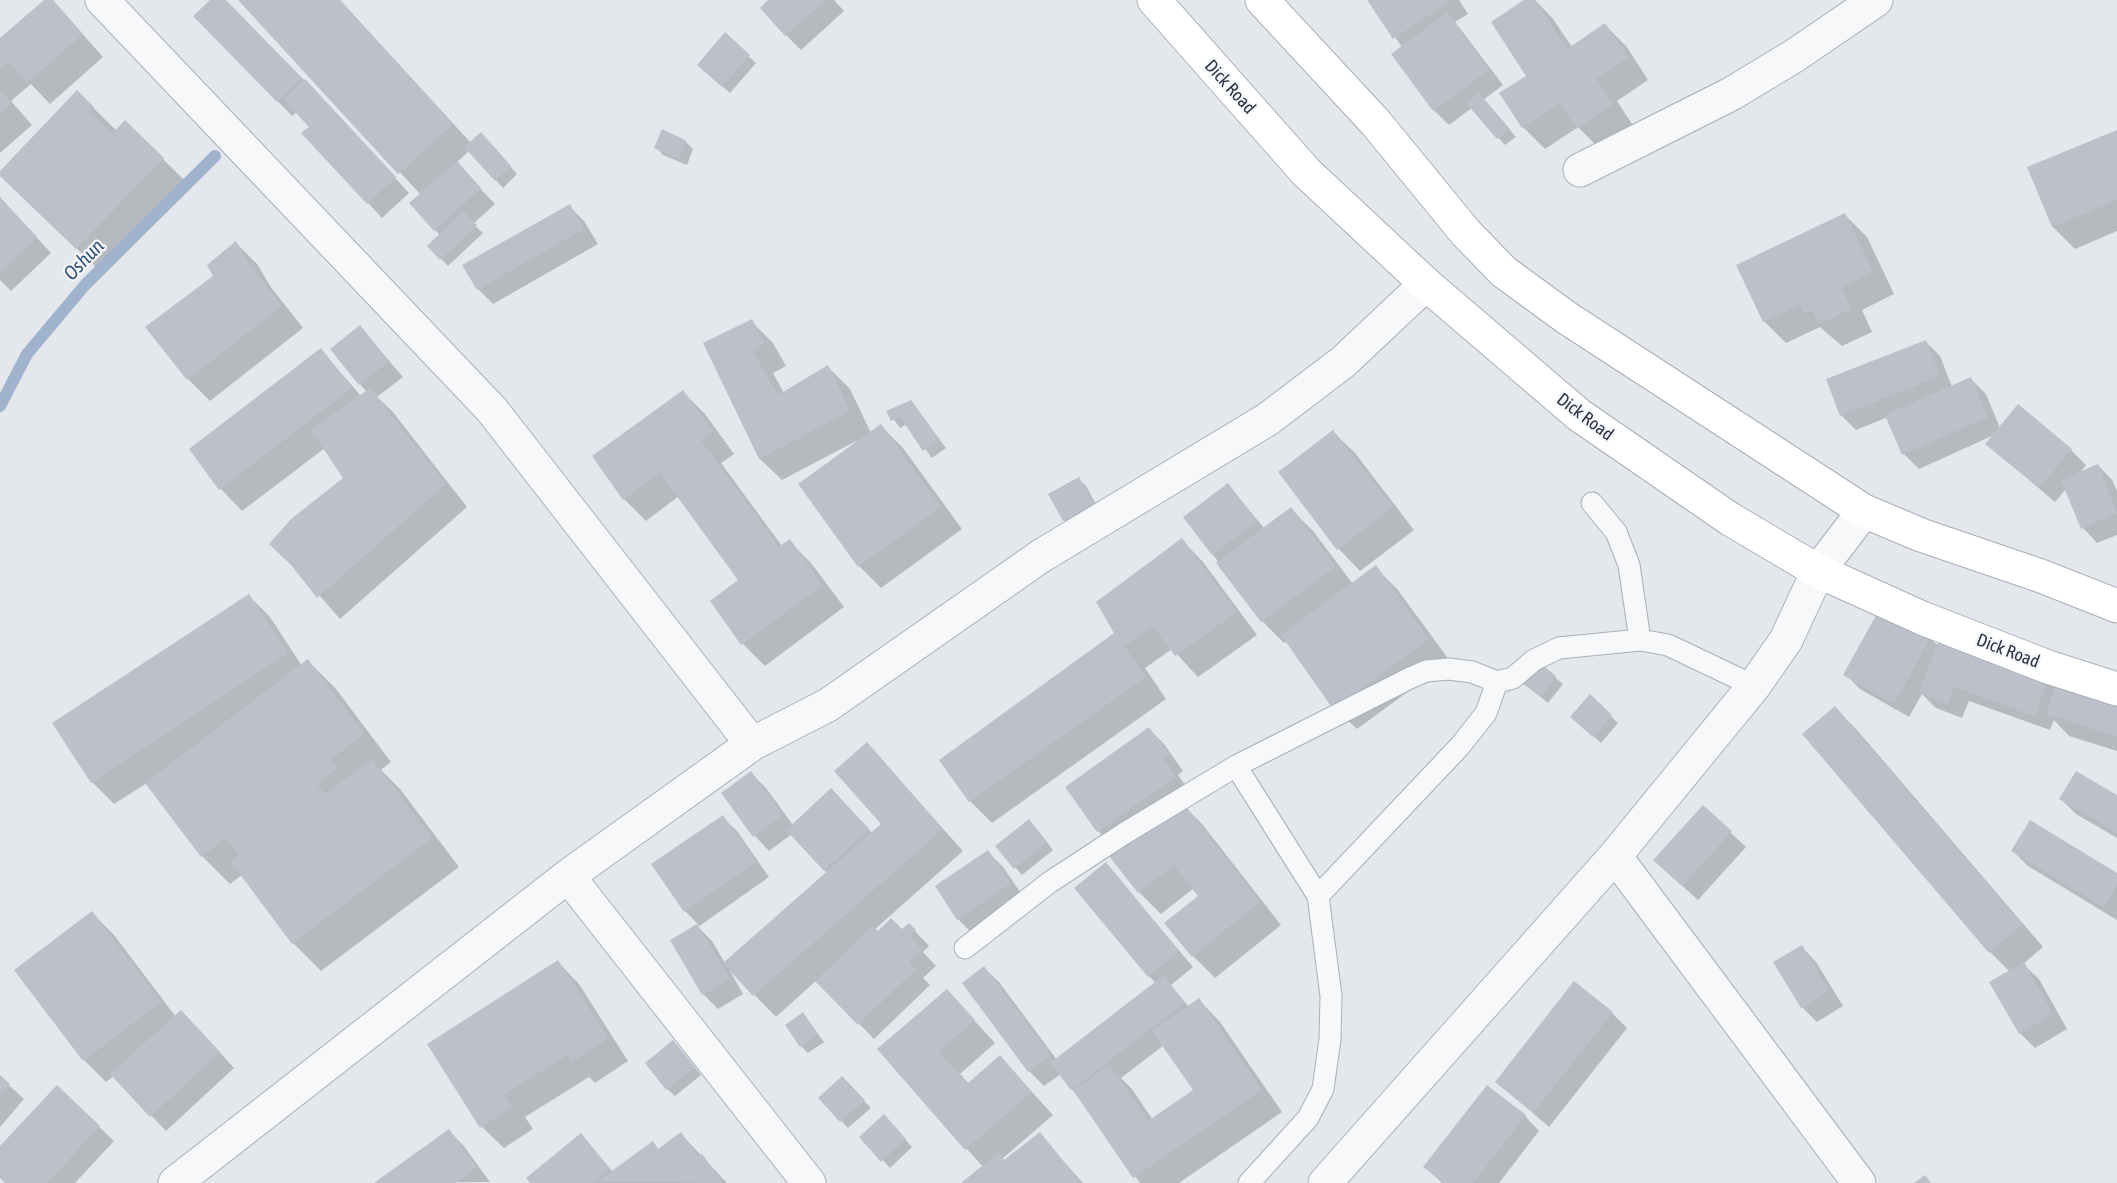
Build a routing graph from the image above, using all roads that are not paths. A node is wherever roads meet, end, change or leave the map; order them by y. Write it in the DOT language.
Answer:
graph roads {
  1 [pos="102,0"];
  2 [pos="1154,0"];
  3 [pos="1262,0"];
  4 [pos="1876,0"];
  5 [pos="1580,170"];
  6 [pos="1426,285"];
  7 [pos="1592,503"];
  8 [pos="1864,511"];
  9 [pos="1818,571"];
  10 [pos="2117,606"];
  11 [pos="1641,640"];
  12 [pos="1497,682"];
  13 [pos="1754,686"];
  14 [pos="2117,688"];
  15 [pos="752,744"];
  16 [pos="1236,766"];
  17 [pos="1615,856"];
  18 [pos="568,876"];
  19 [pos="1318,896"];
  20 [pos="965,948"];
  21 [pos="207,1173"];
  22 [pos="175,1183"];
  23 [pos="809,1183"];
  24 [pos="1249,1183"];
  25 [pos="1325,1183"];
  26 [pos="1859,1183"];
  1 -- 15 [label="street"];
  2 -- 6 [label="main road, Dick Road"];
  3 -- 8 [label="main road"];
  4 -- 5 [label="street"];
  6 -- 9 [label="main road, Dick Road"];
  6 -- 15 [label="street"];
  7 -- 11 [label="lane"];
  8 -- 9 [label="street"];
  8 -- 10 [label="main road"];
  9 -- 13 [label="street"];
  9 -- 14 [label="main road, Dick Road"];
  11 -- 12 [label="lane"];
  11 -- 13 [label="lane"];
  12 -- 16 [label="lane"];
  12 -- 19 [label="lane"];
  13 -- 17 [label="street"];
  15 -- 18 [label="street"];
  16 -- 19 [label="lane"];
  16 -- 20 [label="lane"];
  17 -- 25 [label="street"];
  17 -- 26 [label="street"];
  18 -- 21 [label="street"];
  18 -- 23 [label="street"];
  19 -- 24 [label="lane"];
  21 -- 22 [label="street"];
}
